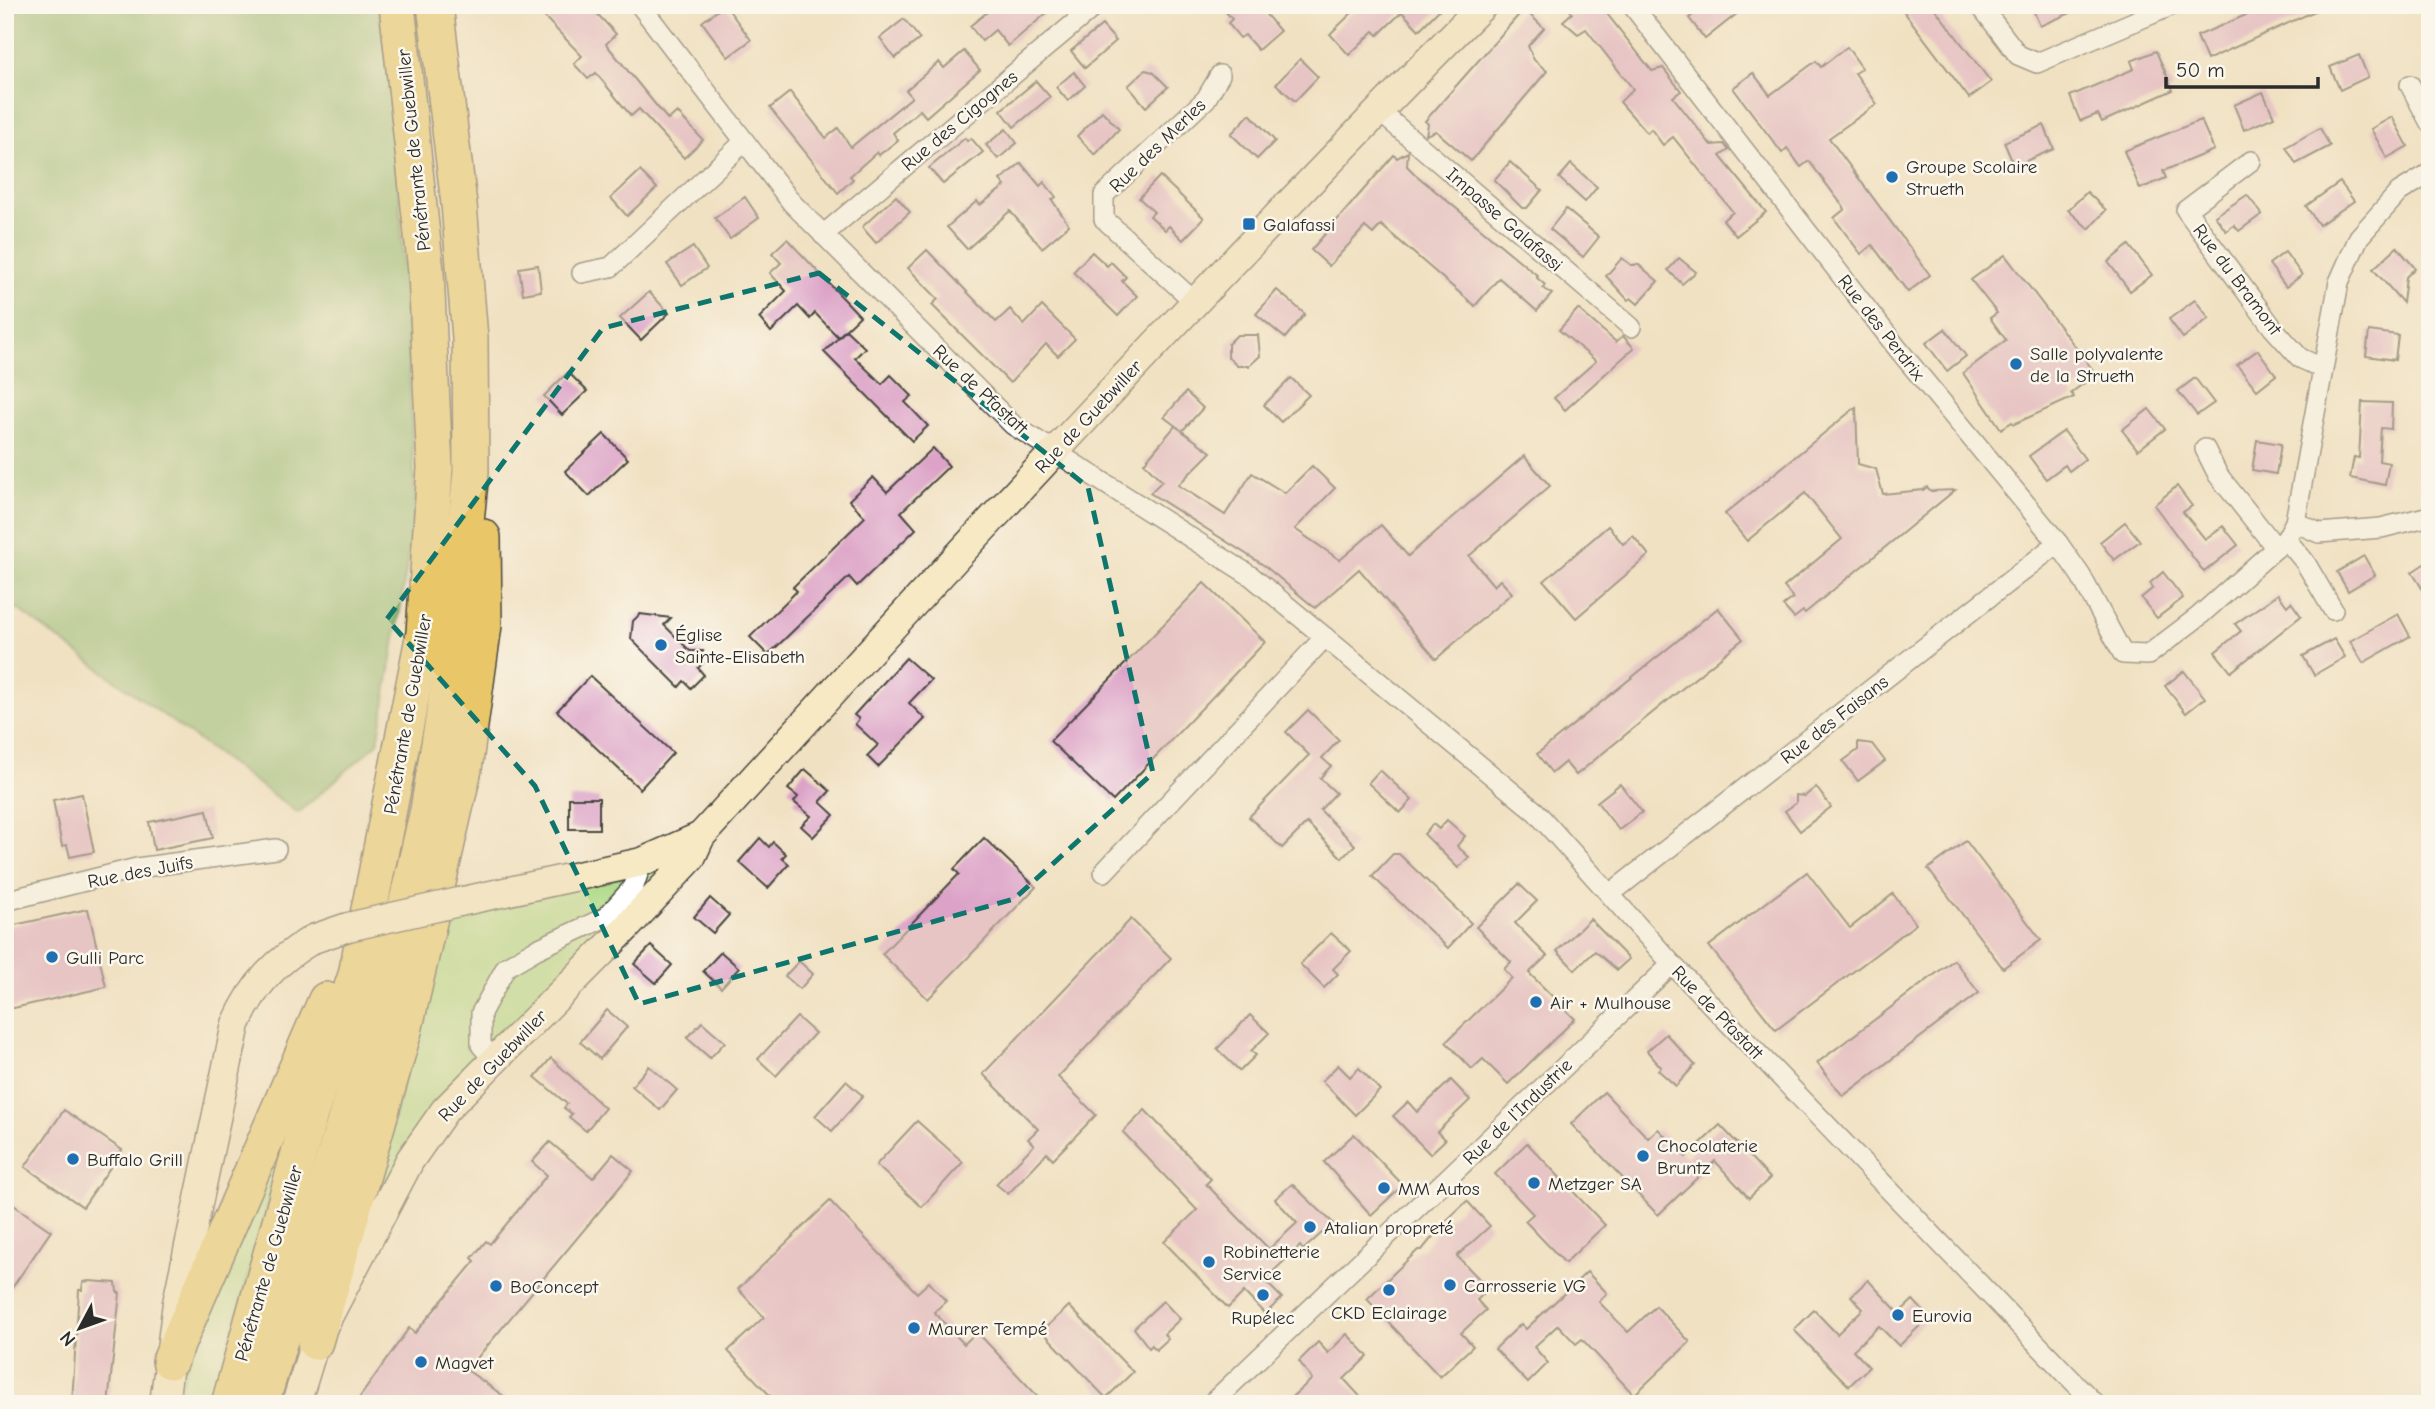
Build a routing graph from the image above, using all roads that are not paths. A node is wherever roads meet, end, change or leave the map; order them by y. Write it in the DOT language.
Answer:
graph roads {
  1 [pos="397,5"];
  2 [pos="435,5"];
  3 [pos="640,5"];
  4 [pos="1096,5"];
  5 [pos="1483,5"];
  6 [pos="1632,5"];
  7 [pos="1980,5"];
  8 [pos="2173,5"];
  9 [pos="1220,75"];
  10 [pos="2410,85"];
  11 [pos="1379,111"];
  12 [pos="2430,122"];
  13 [pos="744,142"];
  14 [pos="2251,161"];
  15 [pos="2430,173"];
  16 [pos="823,235"];
  17 [pos="582,273"];
  18 [pos="1196,303"];
  19 [pos="1631,327"];
  20 [pos="2322,368"];
  21 [pos="2205,449"];
  22 [pos="1055,451"];
  23 [pos="471,471"];
  24 [pos="2430,516"];
  25 [pos="2285,536"];
  26 [pos="2058,543"];
  27 [pos="2333,610"];
  28 [pos="1325,637"];
  29 [pos="701,836"];
  30 [pos="276,849"];
  31 [pos="642,862"];
  32 [pos="1104,872"];
  33 [pos="1610,894"];
  34 [pos="5,901"];
  35 [pos="371,906"];
  36 [pos="1672,964"];
  37 [pos="494,1060"];
  38 [pos="315,1342"];
  39 [pos="170,1361"];
  40 [pos="164,1404"];
  41 [pos="229,1404"];
  42 [pos="261,1404"];
  43 [pos="296,1404"];
  44 [pos="1211,1404"];
  45 [pos="2095,1404"];
  1 -- 35 [label="highway, Pénétrante de Guebwiller"];
  2 -- 23 [label="highway"];
  3 -- 13 [label="street, Rue de Pfastatt"];
  4 -- 16 [label="street, Rue des Cigognes"];
  5 -- 11 [label="main road, Rue de Guebwiller"];
  6 -- 26 [label="street, Rue des Perdrix"];
  7 -- 8 [label="street"];
  9 -- 18 [label="street, Rue des Merles"];
  10 -- 12 [label="street"];
  11 -- 18 [label="main road, Rue de Guebwiller"];
  11 -- 19 [label="street, Impasse Galafassi"];
  13 -- 16 [label="street, Rue de Pfastatt"];
  13 -- 17 [label="street"];
  14 -- 20 [label="street, Rue du Bramont"];
  15 -- 20 [label="street"];
  16 -- 22 [label="street, Rue de Pfastatt"];
  18 -- 22 [label="main road, Rue de Guebwiller"];
  20 -- 25 [label="street"];
  21 -- 25 [label="street"];
  22 -- 28 [label="street, Rue de Pfastatt"];
  22 -- 29 [label="main road, Rue de Guebwiller"];
  23 -- 38 [label="highway"];
  23 -- 42 [label="highway"];
  24 -- 25 [label="street"];
  25 -- 26 [label="street, Rue des Perdrix"];
  25 -- 27 [label="street"];
  26 -- 33 [label="street, Rue des Faisans"];
  28 -- 32 [label="street"];
  28 -- 33 [label="street, Rue de Pfastatt"];
  29 -- 31 [label="main road, Rue de Guebwiller"];
  29 -- 37 [label="main road, Rue de Guebwiller"];
  30 -- 34 [label="street, Rue des Juifs"];
  31 -- 37 [label="street"];
  31 -- 39 [label="main road, Rue de Guebwiller, bridge"];
  33 -- 36 [label="street, Rue de Pfastatt"];
  35 -- 39 [label="highway"];
  35 -- 41 [label="highway, Pénétrante de Guebwiller"];
  36 -- 44 [label="street, Rue de l'Industrie"];
  36 -- 45 [label="street, Rue de Pfastatt"];
  37 -- 38 [label="main road, Rue de Guebwiller"];
  38 -- 43 [label="main road, Rue de Guebwiller"];
  39 -- 40 [label="main road, Rue de Guebwiller"];
}
